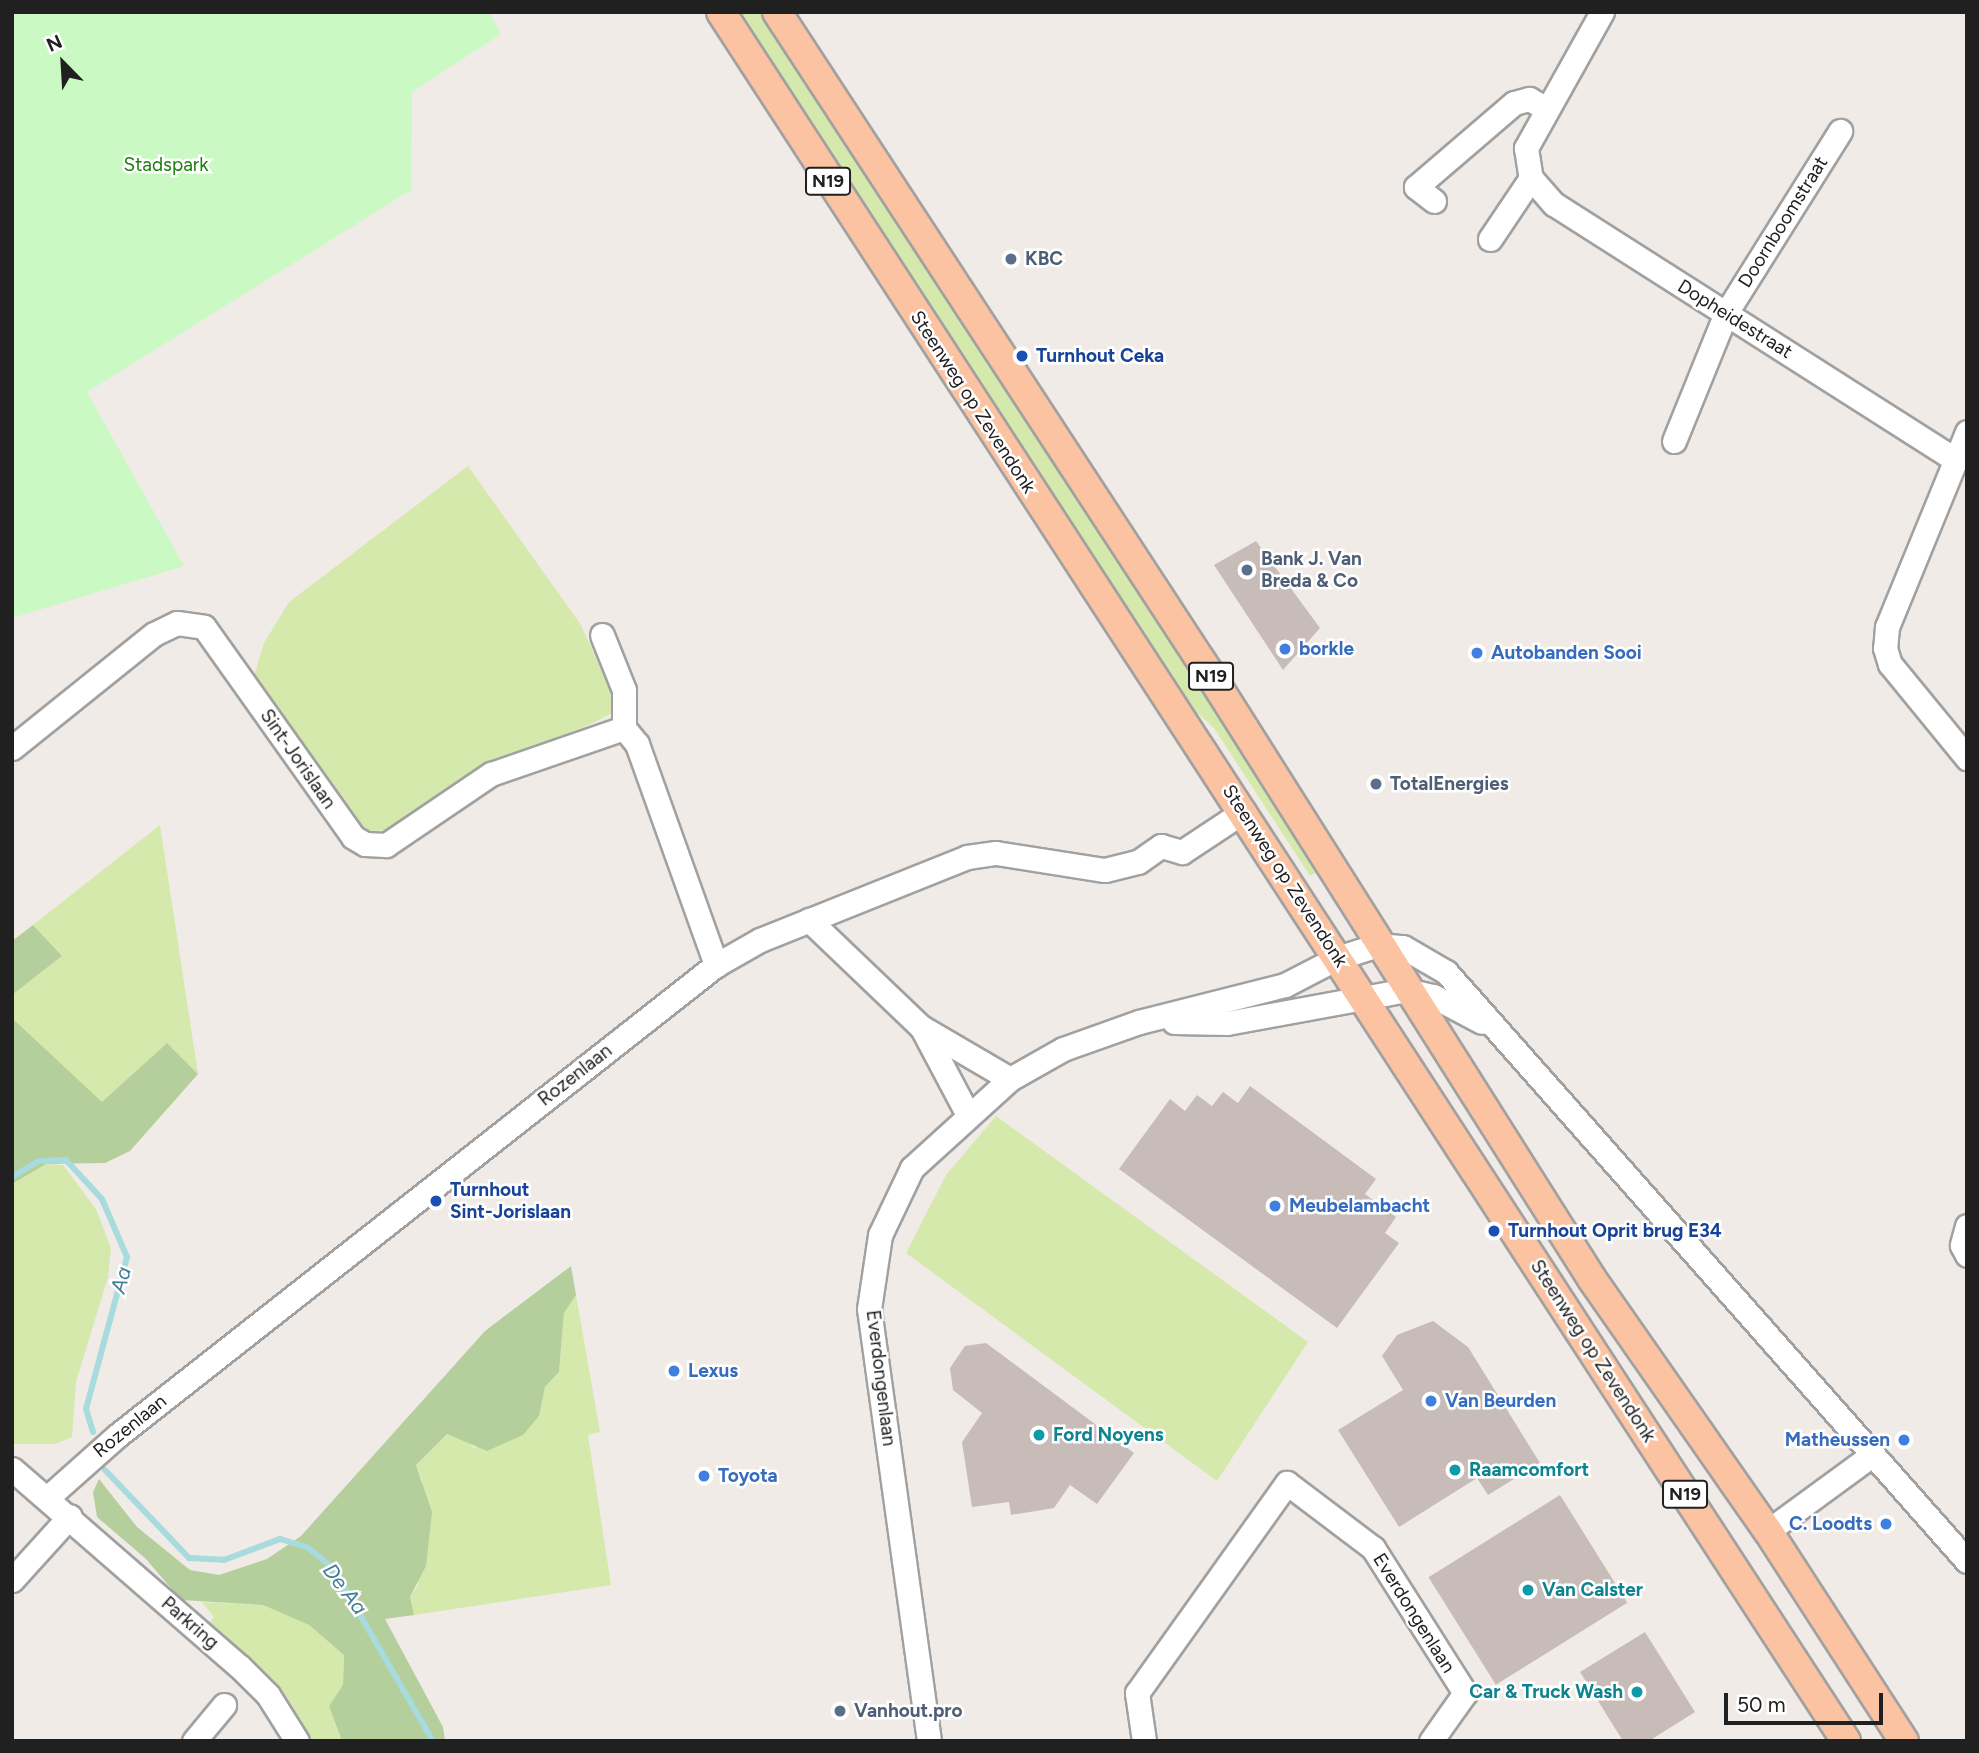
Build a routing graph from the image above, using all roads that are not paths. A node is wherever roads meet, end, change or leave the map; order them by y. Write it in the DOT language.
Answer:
graph roads {
  1 [pos="721,12"];
  2 [pos="777,12"];
  3 [pos="1601,12"];
  4 [pos="1545,108"];
  5 [pos="1840,131"];
  6 [pos="1529,173"];
  7 [pos="1434,201"];
  8 [pos="1490,239"];
  9 [pos="1726,313"];
  10 [pos="1967,432"];
  11 [pos="1674,441"];
  12 [pos="1955,459"];
  13 [pos="602,635"];
  14 [pos="624,728"];
  15 [pos="12,748"];
  16 [pos="1967,758"];
  17 [pos="1244,811"];
  18 [pos="809,920"];
  19 [pos="1378,945"];
  20 [pos="1337,958"];
  21 [pos="716,965"];
  22 [pos="1406,990"];
  23 [pos="1365,1000"];
  24 [pos="1139,1021"];
  25 [pos="921,1027"];
  26 [pos="1493,1027"];
  27 [pos="1010,1079"];
  28 [pos="968,1115"];
  29 [pos="1967,1226"];
  30 [pos="1967,1255"];
  31 [pos="1872,1455"];
  32 [pos="12,1469"];
  33 [pos="47,1498"];
  34 [pos="69,1516"];
  35 [pos="1768,1531"];
  36 [pos="1967,1561"];
  37 [pos="12,1580"];
  38 [pos="224,1705"];
  39 [pos="194,1741"];
  40 [pos="297,1741"];
  41 [pos="929,1741"];
  42 [pos="1144,1741"];
  43 [pos="1431,1741"];
  44 [pos="1846,1741"];
  45 [pos="1904,1741"];
  1 -- 17 [label="main road, Steenweg op Zevendonk / N19"];
  2 -- 19 [label="main road, Steenweg op Zevendonk / N19"];
  3 -- 4 [label="street"];
  4 -- 6 [label="street"];
  4 -- 7 [label="street"];
  5 -- 9 [label="street, Doornboomstraat"];
  6 -- 8 [label="street"];
  6 -- 9 [label="street, Dopheidestraat"];
  9 -- 11 [label="street, Doornboomstraat"];
  9 -- 12 [label="street, Dopheidestraat"];
  10 -- 12 [label="street"];
  12 -- 16 [label="street"];
  13 -- 14 [label="street"];
  14 -- 15 [label="street, Sint-Jorislaan"];
  14 -- 21 [label="street"];
  17 -- 18 [label="street, Rozenlaan"];
  17 -- 20 [label="main road, Steenweg op Zevendonk / N19"];
  18 -- 21 [label="street, Rozenlaan"];
  18 -- 25 [label="street"];
  19 -- 20 [label="street, Everdongenlaan"];
  19 -- 22 [label="main road, Steenweg op Zevendonk / N19"];
  19 -- 26 [label="street, Steenweg op Zevendonk"];
  20 -- 23 [label="main road, Steenweg op Zevendonk / N19"];
  20 -- 24 [label="street, Everdongenlaan"];
  21 -- 33 [label="street, Rozenlaan"];
  22 -- 23 [label="street, Everdongenlaan"];
  22 -- 26 [label="street, Steenweg op Zevendonk"];
  22 -- 35 [label="main road, Steenweg op Zevendonk / N19"];
  23 -- 24 [label="street, Everdongenlaan"];
  23 -- 44 [label="main road, Steenweg op Zevendonk / N19"];
  24 -- 27 [label="street, Everdongenlaan"];
  25 -- 27 [label="street"];
  25 -- 28 [label="street"];
  26 -- 31 [label="street, Steenweg op Zevendonk"];
  27 -- 28 [label="street, Everdongenlaan"];
  28 -- 41 [label="street, Everdongenlaan"];
  29 -- 30 [label="street"];
  31 -- 35 [label="street"];
  31 -- 36 [label="street, Steenweg op Zevendonk"];
  32 -- 33 [label="street, Parkring"];
  33 -- 34 [label="street, Parkring"];
  34 -- 37 [label="street"];
  34 -- 40 [label="street, Parkring"];
  35 -- 45 [label="main road, Steenweg op Zevendonk / N19"];
  38 -- 39 [label="street"];
  42 -- 43 [label="street, Everdongenlaan"];
}
